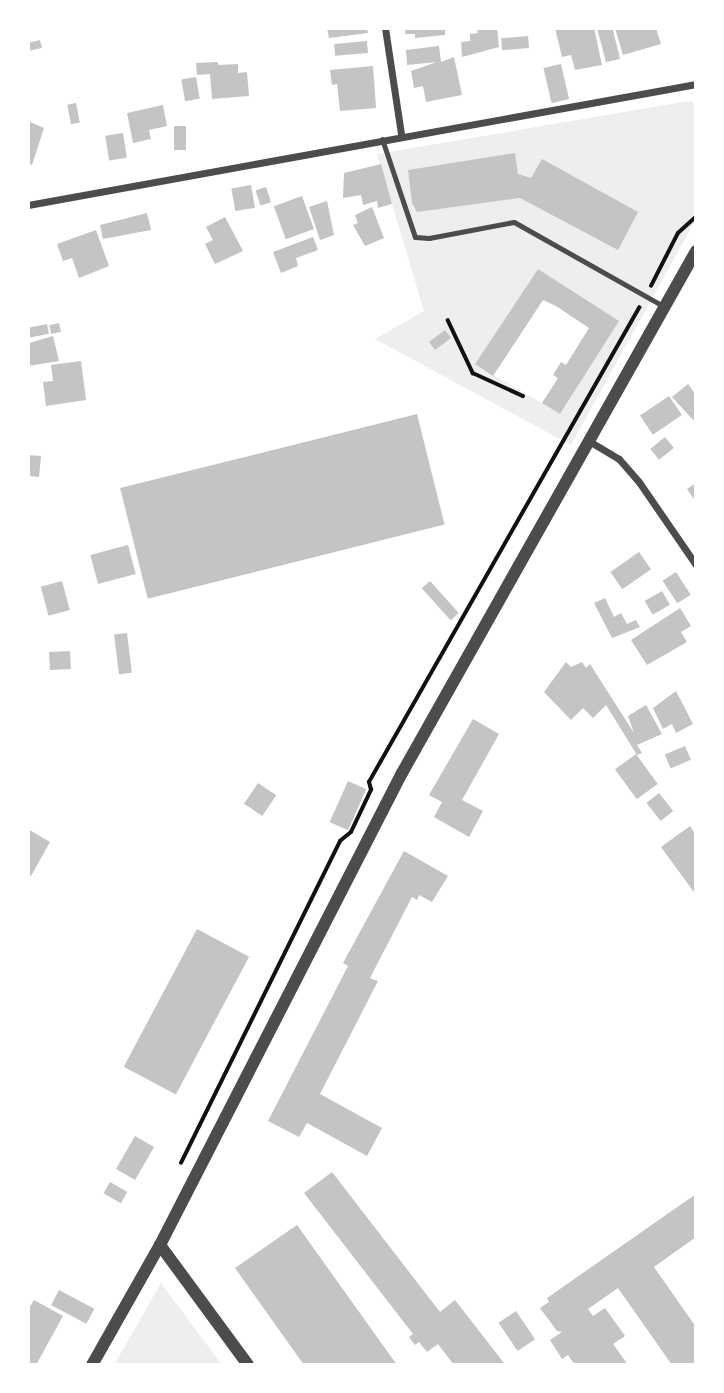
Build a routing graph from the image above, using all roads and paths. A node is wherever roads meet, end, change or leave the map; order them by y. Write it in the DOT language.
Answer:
graph roads {
  1 [pos="385,28"];
  2 [pos="696,84"];
  3 [pos="401,134"];
  4 [pos="382,139"];
  5 [pos="28,205"];
  6 [pos="696,251"];
  7 [pos="665,307"];
  8 [pos="447,320"];
  9 [pos="523,396"];
  10 [pos="589,442"];
  11 [pos="696,565"];
  12 [pos="160,1245"];
  13 [pos="92,1365"];
  14 [pos="248,1365"];
  1 -- 3 [label="street"];
  2 -- 3 [label="street"];
  3 -- 4 [label="street"];
  4 -- 5 [label="street"];
  4 -- 7 [label="lane"];
  6 -- 7 [label="street"];
  7 -- 10 [label="street"];
  8 -- 9 [label="path"];
  10 -- 11 [label="street"];
  10 -- 12 [label="street"];
  12 -- 13 [label="street"];
  12 -- 14 [label="street"];
}
